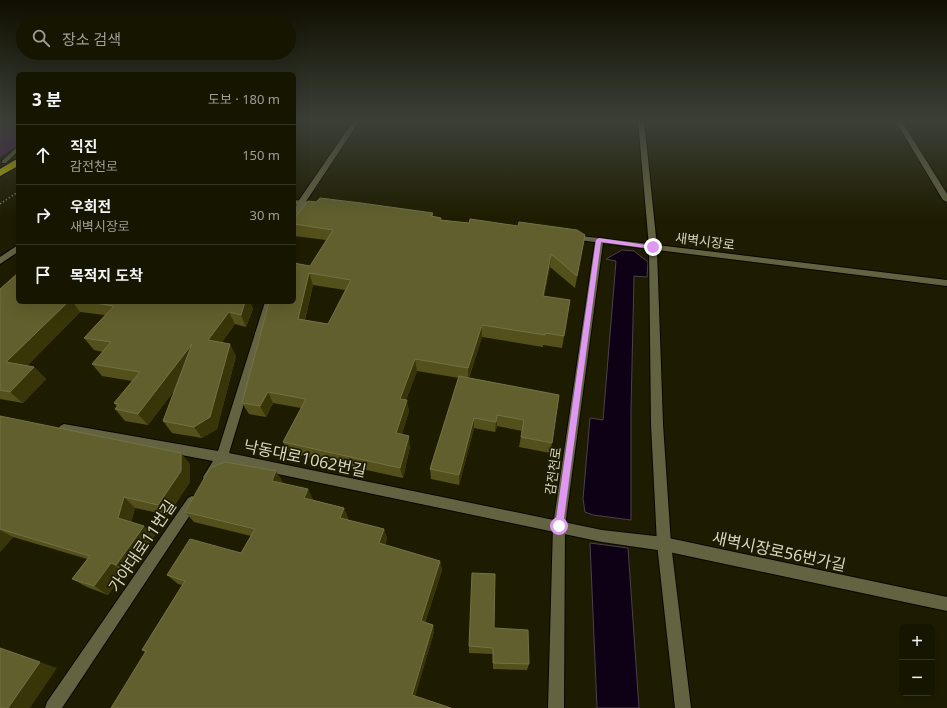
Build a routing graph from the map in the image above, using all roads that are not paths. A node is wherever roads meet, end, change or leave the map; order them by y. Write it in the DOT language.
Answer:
graph roads {
  1 [pos="13,153"];
  2 [pos="333,153"];
  3 [pos="644,153"];
  4 [pos="918,153"];
  5 [pos="16,155"];
  6 [pos="2,163"];
  7 [pos="16,163"];
  8 [pos="0,173"];
  9 [pos="947,200"];
  10 [pos="297,202"];
  11 [pos="332,207"];
  12 [pos="560,235"];
  13 [pos="599,240"];
  14 [pos="653,247"];
  15 [pos="16,250"];
  16 [pos="0,262"];
  17 [pos="947,283"];
  18 [pos="269,304"];
  19 [pos="54,427"];
  20 [pos="222,457"];
  21 [pos="559,526"];
  22 [pos="602,536"];
  23 [pos="664,544"];
  24 [pos="947,604"];
  25 [pos="53,708"];
  26 [pos="556,708"];
  27 [pos="683,708"];
  1 -- 6 [label="lane"];
  2 -- 10 [label="street"];
  3 -- 14 [label="street"];
  4 -- 9 [label="street"];
  5 -- 6 [label="highway"];
  7 -- 8 [label="highway"];
  10 -- 11 [label="street"];
  12 -- 13 [label="street, 새벽시장로"];
  13 -- 14 [label="street, 새벽시장로"];
  13 -- 21 [label="street, 감전천로"];
  14 -- 17 [label="street, 새벽시장로"];
  14 -- 23 [label="street"];
  15 -- 16 [label="street"];
  18 -- 20 [label="street, 가야대로11번길"];
  19 -- 20 [label="street, 낙동대로1062번길"];
  20 -- 21 [label="street, 낙동대로1062번길"];
  20 -- 25 [label="street, 가야대로11번길"];
  21 -- 22 [label="street, 낙동대로1062번길"];
  21 -- 26 [label="street, 감전천로"];
  22 -- 23 [label="street, 새벽시장로56번가길"];
  23 -- 24 [label="street, 새벽시장로56번가길"];
  23 -- 27 [label="street"];
}
